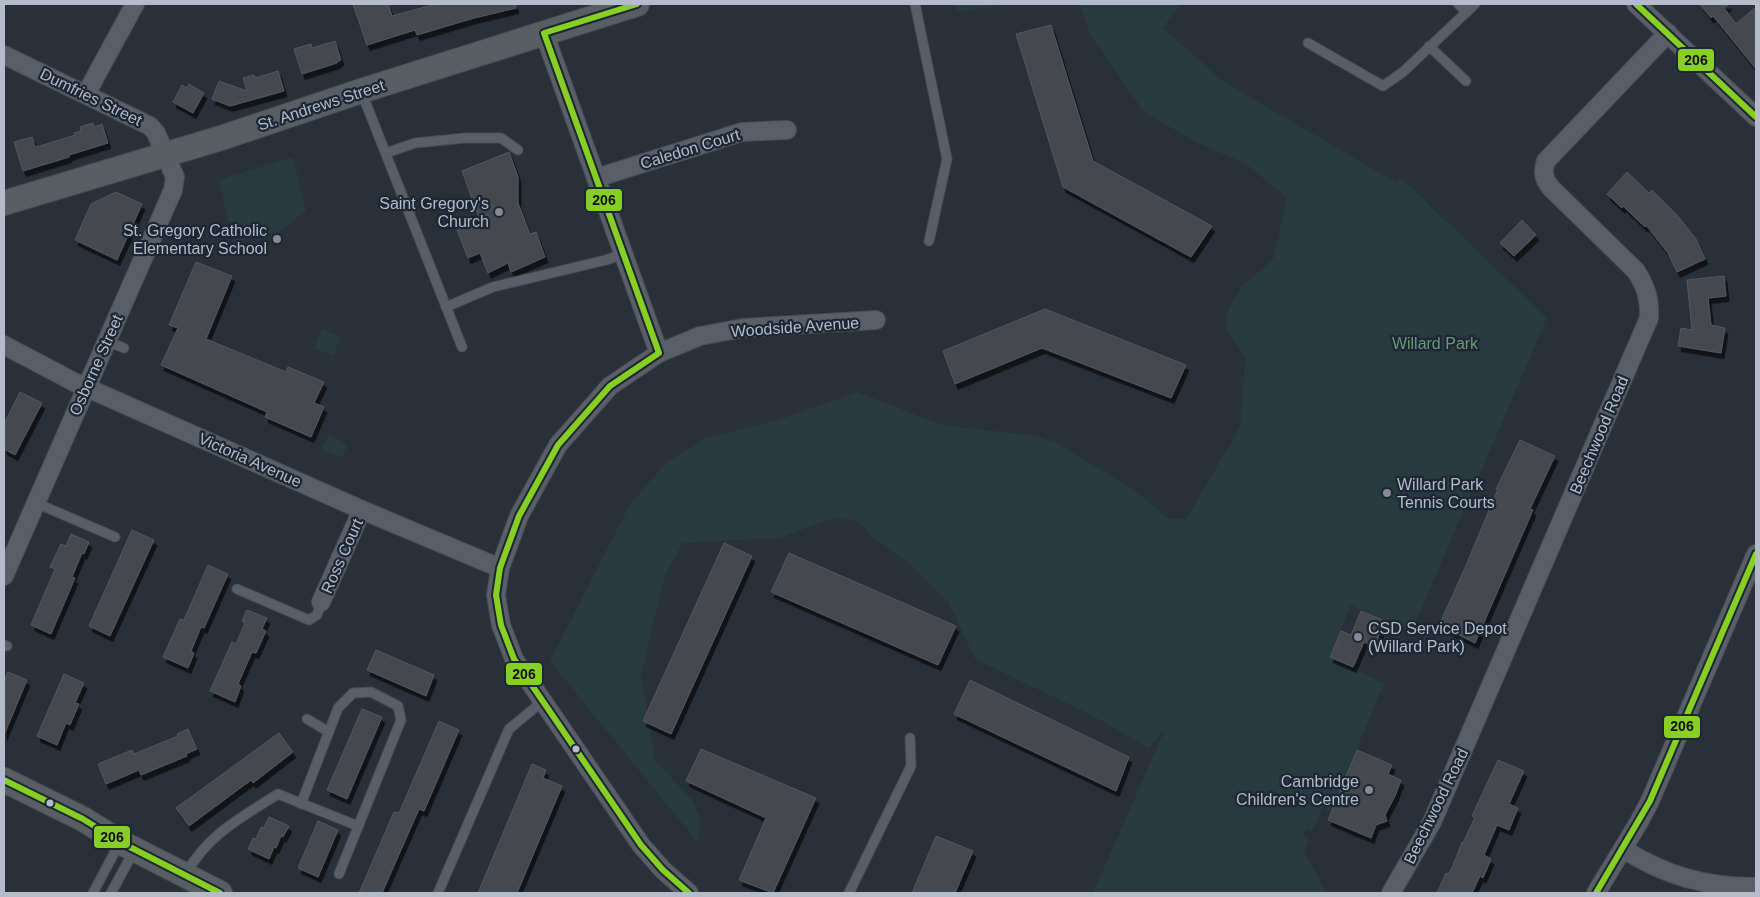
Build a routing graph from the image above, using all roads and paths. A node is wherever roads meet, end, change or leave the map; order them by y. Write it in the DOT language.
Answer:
graph roads {
  1 [pos="135,4"];
  2 [pos="636,4"];
  3 [pos="916,4"];
  4 [pos="1458,4"];
  5 [pos="1475,4"];
  6 [pos="1636,4"];
  7 [pos="1467,12"];
  8 [pos="544,33"];
  9 [pos="1668,33"];
  10 [pos="1308,43"];
  11 [pos="1429,46"];
  12 [pos="4,55"];
  13 [pos="1466,81"];
  14 [pos="361,91"];
  15 [pos="86,94"];
  16 [pos="1756,117"];
  17 [pos="786,130"];
  18 [pos="518,150"];
  19 [pos="386,153"];
  20 [pos="166,154"];
  21 [pos="596,178"];
  22 [pos="4,203"];
  23 [pos="929,241"];
  24 [pos="623,254"];
  25 [pos="446,307"];
  26 [pos="876,320"];
  27 [pos="107,341"];
  28 [pos="4,345"];
  29 [pos="462,347"];
  30 [pos="124,348"];
  31 [pos="659,353"];
  32 [pos="86,388"];
  33 [pos="36,503"];
  34 [pos="362,510"];
  35 [pos="115,537"];
  36 [pos="1754,564"];
  37 [pos="500,568"];
  38 [pos="4,575"];
  39 [pos="237,589"];
  40 [pos="322,602"];
  41 [pos="543,701"];
  42 [pos="307,719"];
  43 [pos="329,732"];
  44 [pos="910,738"];
  45 [pos="4,780"];
  46 [pos="301,804"];
  47 [pos="358,826"];
  48 [pos="127,846"];
  49 [pos="1623,849"];
  50 [pos="339,874"];
  51 [pos="185,875"];
  52 [pos="1756,887"];
  53 [pos="93,893"];
  54 [pos="112,893"];
  55 [pos="220,893"];
  56 [pos="438,893"];
  57 [pos="689,893"];
  58 [pos="849,893"];
  59 [pos="1391,893"];
  60 [pos="1596,893"];
  1 -- 15 [label="street"];
  2 -- 8 [label="main road, St. Andrews Street"];
  3 -- 23 [label="lane"];
  4 -- 7 [label="lane"];
  5 -- 7 [label="lane"];
  6 -- 9 [label="street"];
  7 -- 11 [label="lane"];
  8 -- 14 [label="main road, St. Andrews Street"];
  8 -- 21 [label="street"];
  9 -- 16 [label="street"];
  9 -- 59 [label="street, Beechwood Road"];
  10 -- 11 [label="lane"];
  11 -- 13 [label="lane"];
  12 -- 15 [label="street, Dumfries Street"];
  14 -- 19 [label="lane"];
  14 -- 20 [label="main road, St. Andrews Street"];
  15 -- 20 [label="street, Dumfries Street"];
  17 -- 21 [label="street, Caledon Court"];
  18 -- 19 [label="lane"];
  19 -- 25 [label="lane"];
  20 -- 22 [label="main road, St. Andrews Street"];
  20 -- 27 [label="street, Osborne Street"];
  21 -- 24 [label="street"];
  24 -- 25 [label="lane"];
  24 -- 31 [label="street"];
  25 -- 29 [label="lane"];
  26 -- 31 [label="street, Woodside Avenue"];
  27 -- 30 [label="lane"];
  27 -- 32 [label="street, Osborne Street"];
  28 -- 32 [label="street, Victoria Avenue"];
  31 -- 37 [label="street, Woodside Avenue"];
  32 -- 33 [label="street, Osborne Street"];
  32 -- 34 [label="street, Victoria Avenue"];
  33 -- 35 [label="lane"];
  33 -- 38 [label="street, Osborne Street"];
  34 -- 37 [label="street, Victoria Avenue"];
  34 -- 40 [label="street, Ross Court"];
  36 -- 49 [label="street"];
  37 -- 41 [label="street, Woodside Avenue"];
  39 -- 40 [label="lane"];
  41 -- 56 [label="lane"];
  41 -- 57 [label="street, Woodside Avenue"];
  42 -- 43 [label="lane"];
  43 -- 46 [label="lane"];
  43 -- 47 [label="lane"];
  44 -- 58 [label="lane"];
  45 -- 48 [label="main road"];
  46 -- 47 [label="lane"];
  46 -- 51 [label="lane"];
  47 -- 50 [label="lane"];
  48 -- 51 [label="main road"];
  48 -- 53 [label="lane"];
  48 -- 54 [label="lane"];
  49 -- 52 [label="street"];
  49 -- 60 [label="street"];
  51 -- 55 [label="main road"];
}
